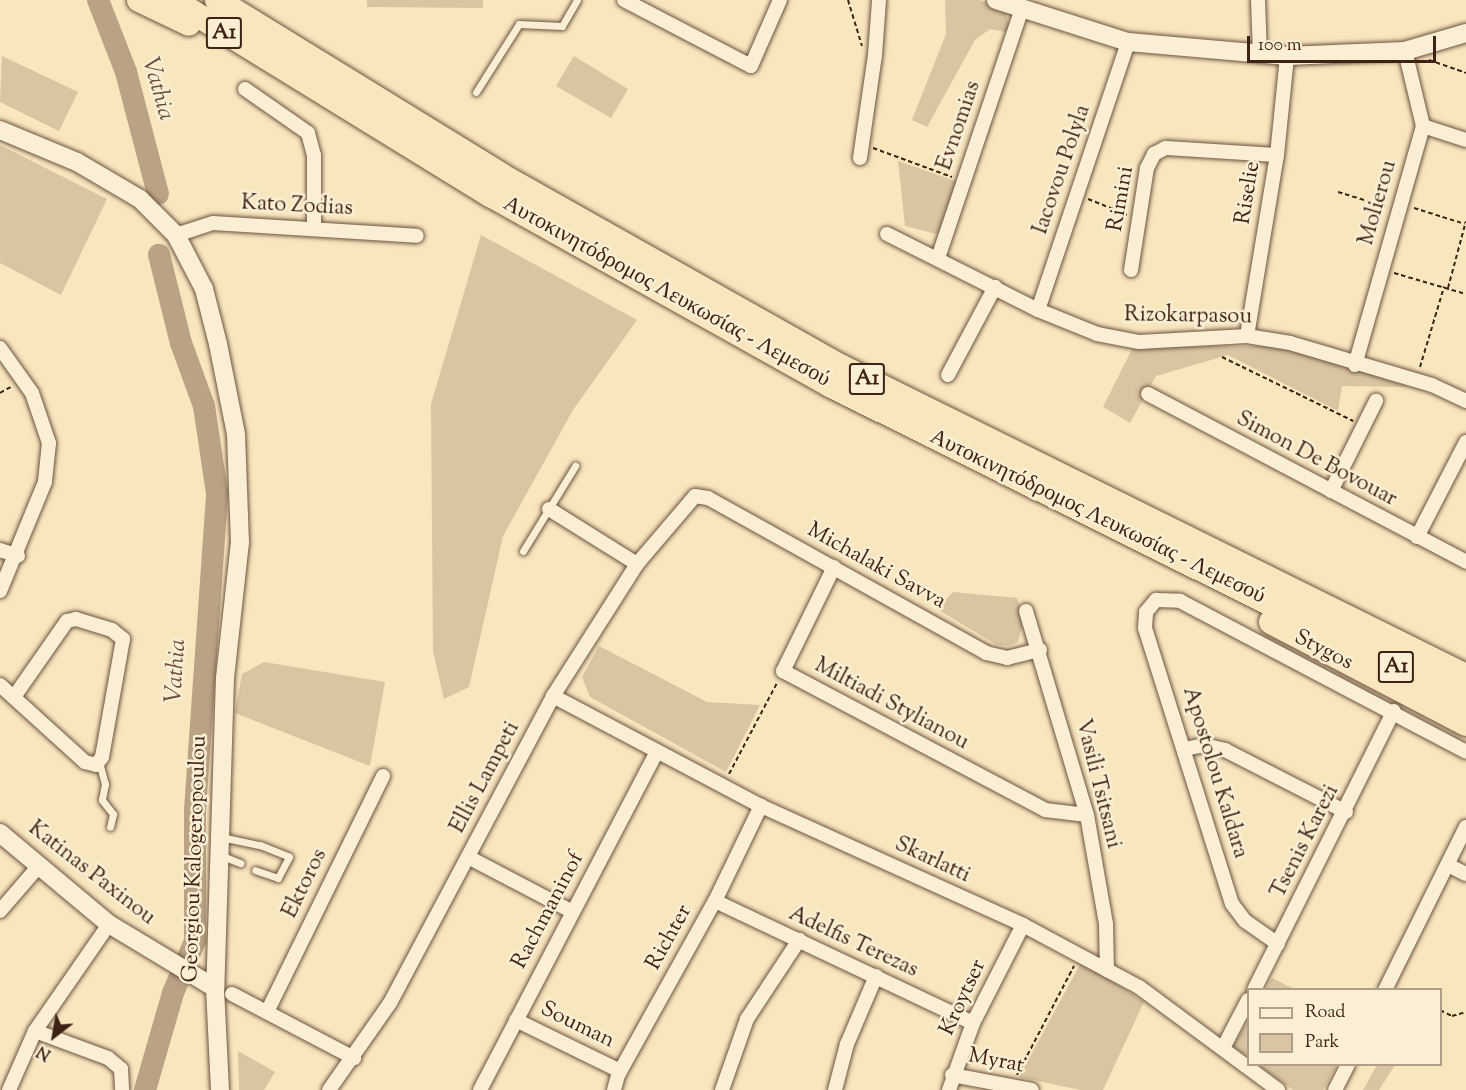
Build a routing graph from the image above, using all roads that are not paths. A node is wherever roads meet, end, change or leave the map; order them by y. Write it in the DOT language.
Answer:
graph roads {
  1 [pos="140,0"];
  2 [pos="173,0"];
  3 [pos="217,0"];
  4 [pos="225,0"];
  5 [pos="577,0"];
  6 [pos="624,0"];
  7 [pos="780,0"];
  8 [pos="879,0"];
  9 [pos="996,0"];
  10 [pos="1258,0"];
  11 [pos="1022,8"];
  12 [pos="1466,33"];
  13 [pos="1128,42"];
  14 [pos="289,45"];
  15 [pos="1406,51"];
  16 [pos="1260,54"];
  17 [pos="1287,56"];
  18 [pos="275,65"];
  19 [pos="245,89"];
  20 [pos="476,92"];
  21 [pos="1423,126"];
  22 [pos="0,130"];
  23 [pos="1466,140"];
  24 [pos="861,151"];
  25 [pos="1277,155"];
  26 [pos="314,230"];
  27 [pos="887,234"];
  28 [pos="176,235"];
  29 [pos="417,236"];
  30 [pos="938,258"];
  31 [pos="1131,270"];
  32 [pos="995,287"];
  33 [pos="1038,310"];
  34 [pos="1247,336"];
  35 [pos="0,348"];
  36 [pos="1355,365"];
  37 [pos="948,375"];
  38 [pos="830,385"];
  39 [pos="1148,394"];
  40 [pos="1376,401"];
  41 [pos="1466,401"];
  42 [pos="1466,442"];
  43 [pos="575,466"];
  44 [pos="1331,491"];
  45 [pos="695,496"];
  46 [pos="549,509"];
  47 [pos="1417,537"];
  48 [pos="0,550"];
  49 [pos="523,551"];
  50 [pos="18,556"];
  51 [pos="1466,562"];
  52 [pos="637,564"];
  53 [pos="834,567"];
  54 [pos="0,591"];
  55 [pos="1156,600"];
  56 [pos="1026,611"];
  57 [pos="1327,632"];
  58 [pos="1040,650"];
  59 [pos="1466,676"];
  60 [pos="0,686"];
  61 [pos="553,696"];
  62 [pos="14,698"];
  63 [pos="1466,701"];
  64 [pos="1394,711"];
  65 [pos="1466,714"];
  66 [pos="1466,724"];
  67 [pos="1185,748"];
  68 [pos="657,752"];
  69 [pos="1466,752"];
  70 [pos="99,762"];
  71 [pos="383,776"];
  72 [pos="761,806"];
  73 [pos="1346,812"];
  74 [pos="1087,815"];
  75 [pos="110,827"];
  76 [pos="1466,827"];
  77 [pos="0,832"];
  78 [pos="220,845"];
  79 [pos="468,857"];
  80 [pos="240,863"];
  81 [pos="1448,865"];
  82 [pos="38,867"];
  83 [pos="255,870"];
  84 [pos="1466,874"];
  85 [pos="715,901"];
  86 [pos="0,911"];
  87 [pos="572,911"];
  88 [pos="109,924"];
  89 [pos="1023,926"];
  90 [pos="799,940"];
  91 [pos="1278,944"];
  92 [pos="1107,970"];
  93 [pos="876,976"];
  94 [pos="1255,988"];
  95 [pos="1386,988"];
  96 [pos="224,991"];
  97 [pos="1247,1002"];
  98 [pos="267,1012"];
  99 [pos="516,1020"];
  100 [pos="973,1023"];
  101 [pos="35,1031"];
  102 [pos="1223,1048"];
  103 [pos="354,1058"];
  104 [pos="1347,1066"];
  105 [pos="620,1071"];
  106 [pos="952,1075"];
  107 [pos="9,1090"];
  108 [pos="122,1090"];
  109 [pos="220,1090"];
  110 [pos="329,1090"];
  111 [pos="480,1090"];
  112 [pos="614,1090"];
  113 [pos="722,1090"];
  114 [pos="835,1090"];
  115 [pos="949,1090"];
  116 [pos="1032,1090"];
  117 [pos="1278,1090"];
  118 [pos="1335,1090"];
  1 -- 18 [label="highway"];
  2 -- 18 [label="highway, Αυτοκινητόδρομος Λευκωσίας - Λεμεσού / A1"];
  3 -- 14 [label="highway, Αυτοκινητόδρομος Λευκωσίας - Λεμεσού / A1"];
  4 -- 14 [label="highway"];
  5 -- 20 [label="lane"];
  6 -- 7 [label="street"];
  8 -- 24 [label="street"];
  9 -- 11 [label="street"];
  10 -- 16 [label="street"];
  11 -- 13 [label="street"];
  11 -- 30 [label="street, Evnomias"];
  12 -- 15 [label="street"];
  13 -- 16 [label="street"];
  13 -- 33 [label="street, Iacovou Polyla"];
  14 -- 59 [label="highway, Αυτοκινητόδρομος Λευκωσίας - Λεμεσού / A1"];
  15 -- 17 [label="street"];
  15 -- 21 [label="street, Molierou"];
  16 -- 17 [label="street"];
  17 -- 25 [label="street, Riselie"];
  18 -- 38 [label="highway, Αυτοκινητόδρομος Λευκωσίας - Λεμεσού / A1"];
  19 -- 26 [label="street"];
  21 -- 23 [label="street"];
  21 -- 36 [label="street, Molierou"];
  22 -- 28 [label="street, Georgiou Kalogeropoulou"];
  25 -- 31 [label="street, Rimini"];
  25 -- 34 [label="street, Riselie"];
  26 -- 28 [label="street, Kato Zodias"];
  26 -- 29 [label="street, Kato Zodias"];
  27 -- 30 [label="street, Rizokarpasou"];
  28 -- 78 [label="street, Georgiou Kalogeropoulou"];
  30 -- 32 [label="street, Rizokarpasou"];
  32 -- 33 [label="street, Rizokarpasou"];
  32 -- 37 [label="street"];
  33 -- 34 [label="street, Rizokarpasou"];
  34 -- 36 [label="street, Rizokarpasou"];
  35 -- 50 [label="street"];
  36 -- 41 [label="street, Rizokarpasou"];
  38 -- 57 [label="highway, Αυτοκινητόδρομος Λευκωσίας - Λεμεσού / A1"];
  38 -- 66 [label="highway"];
  39 -- 44 [label="street, Simon De Bovouar"];
  40 -- 44 [label="street"];
  42 -- 47 [label="street"];
  43 -- 46 [label="lane"];
  44 -- 47 [label="street, Simon De Bovouar"];
  45 -- 52 [label="street, Ellis Lampeti"];
  45 -- 53 [label="street, Michalaki Savva"];
  46 -- 49 [label="lane"];
  46 -- 52 [label="street"];
  47 -- 51 [label="street, Simon De Bovouar"];
  48 -- 50 [label="street"];
  50 -- 54 [label="street"];
  52 -- 61 [label="street, Ellis Lampeti"];
  53 -- 58 [label="street, Michalaki Savva"];
  53 -- 74 [label="street, Miltiadi Stylianou"];
  55 -- 64 [label="street, Stygos"];
  55 -- 67 [label="street, Apostolou Kaldara"];
  56 -- 58 [label="street, Vasili Tsitsani"];
  57 -- 63 [label="highway, Αυτοκινητόδρομος Λευκωσίας - Λεμεσού / A1"];
  57 -- 65 [label="highway"];
  58 -- 74 [label="street, Vasili Tsitsani"];
  60 -- 62 [label="street"];
  61 -- 68 [label="street, Skarlatti"];
  61 -- 79 [label="street, Ellis Lampeti"];
  62 -- 70 [label="street"];
  62 -- 70 [label="street"];
  64 -- 69 [label="street, Stygos"];
  64 -- 73 [label="street, Tsenis Karezi"];
  67 -- 73 [label="street"];
  67 -- 91 [label="street, Apostolou Kaldara"];
  68 -- 72 [label="street, Skarlatti"];
  68 -- 87 [label="street, Rachmaninof"];
  70 -- 75 [label="lane"];
  71 -- 98 [label="street, Ektoros"];
  72 -- 85 [label="street, Richter"];
  72 -- 89 [label="street, Skarlatti"];
  73 -- 91 [label="street, Tsenis Karezi"];
  74 -- 92 [label="street, Vasili Tsitsani"];
  76 -- 81 [label="street"];
  77 -- 82 [label="street, Katinas Paxinou"];
  78 -- 80 [label="lane"];
  78 -- 83 [label="lane"];
  78 -- 96 [label="street, Georgiou Kalogeropoulou"];
  79 -- 87 [label="street"];
  79 -- 103 [label="street, Ellis Lampeti"];
  81 -- 84 [label="street"];
  81 -- 95 [label="street"];
  82 -- 86 [label="street"];
  82 -- 88 [label="street, Katinas Paxinou"];
  85 -- 90 [label="street, Adelfis Terezas"];
  85 -- 105 [label="street, Richter"];
  87 -- 99 [label="street, Rachmaninof"];
  88 -- 96 [label="street, Katinas Paxinou"];
  88 -- 101 [label="street"];
  89 -- 92 [label="street, Skarlatti"];
  89 -- 100 [label="street, Kroytser"];
  90 -- 93 [label="street, Adelfis Terezas"];
  90 -- 113 [label="street"];
  91 -- 94 [label="street, Tsenis Karezi"];
  92 -- 102 [label="street, Skarlatti"];
  93 -- 100 [label="street, Adelfis Terezas"];
  93 -- 114 [label="street"];
  96 -- 98 [label="street, Katinas Paxinou"];
  96 -- 109 [label="street, Georgiou Kalogeropoulou"];
  97 -- 102 [label="street"];
  98 -- 103 [label="street, Katinas Paxinou"];
  99 -- 105 [label="street, Souman"];
  99 -- 111 [label="street, Rachmaninof"];
  100 -- 106 [label="street, Kroytser"];
  101 -- 107 [label="street"];
  101 -- 108 [label="street"];
  102 -- 117 [label="street, Skarlatti"];
  103 -- 110 [label="street, Ellis Lampeti"];
  104 -- 118 [label="street"];
  105 -- 112 [label="street, Richter"];
  106 -- 115 [label="street, Kroytser"];
  106 -- 116 [label="street, Myrat"];
}
